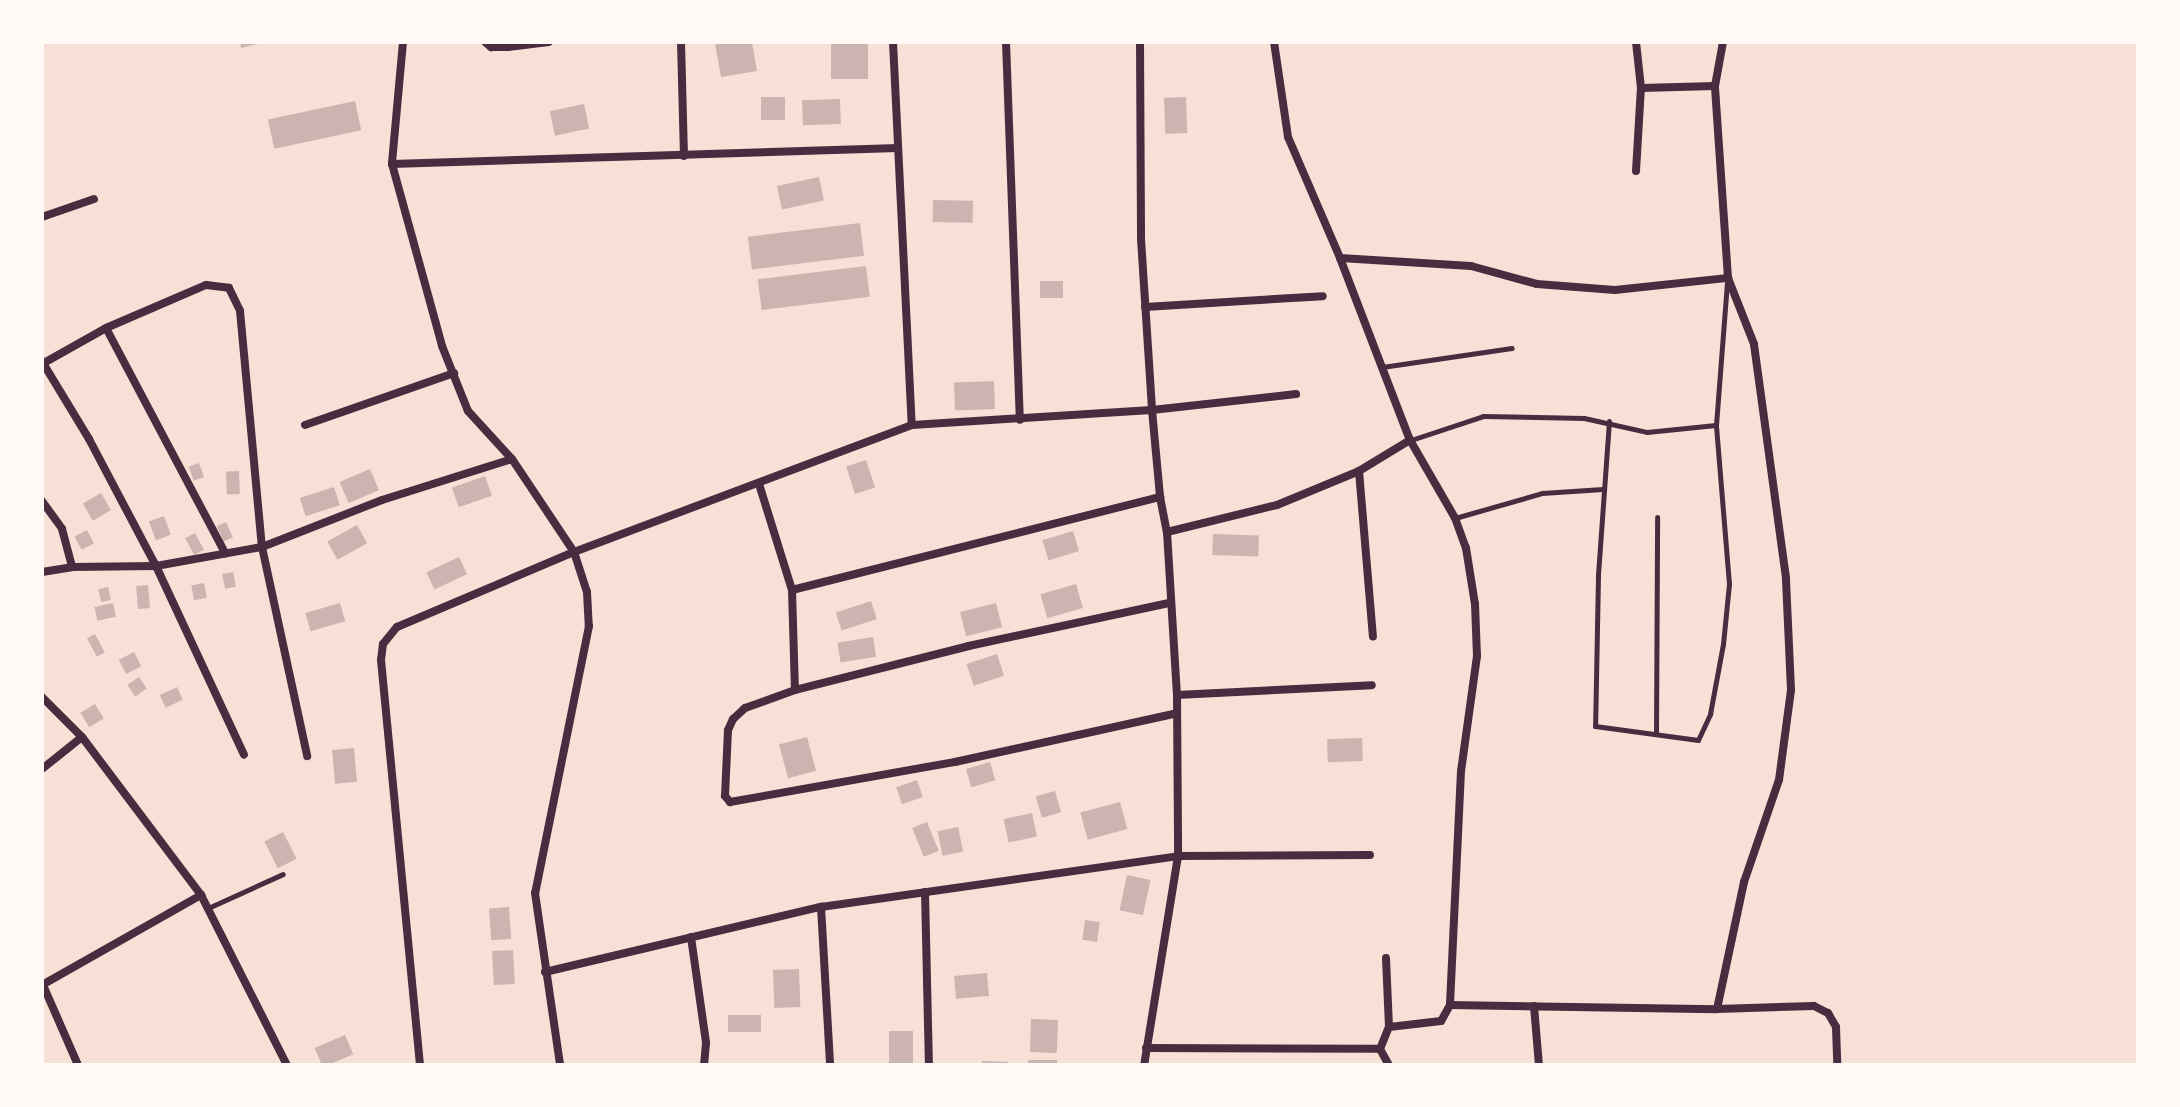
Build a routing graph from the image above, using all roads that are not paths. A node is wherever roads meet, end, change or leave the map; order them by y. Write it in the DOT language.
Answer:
graph roads {
  1 [pos="403,42"];
  2 [pos="485,42"];
  3 [pos="549,42"];
  4 [pos="681,42"];
  5 [pos="893,42"];
  6 [pos="1006,42"];
  7 [pos="1140,42"];
  8 [pos="1274,42"];
  9 [pos="1636,42"];
  10 [pos="1723,42"];
  11 [pos="1715,86"];
  12 [pos="1641,88"];
  13 [pos="898,148"];
  14 [pos="684,156"];
  15 [pos="392,164"];
  16 [pos="1636,171"];
  17 [pos="94,199"];
  18 [pos="42,217"];
  19 [pos="1340,258"];
  20 [pos="1728,278"];
  21 [pos="1323,296"];
  22 [pos="1145,307"];
  23 [pos="106,328"];
  24 [pos="1512,348"];
  25 [pos="42,363"];
  26 [pos="1382,367"];
  27 [pos="454,373"];
  28 [pos="1296,394"];
  29 [pos="1152,410"];
  30 [pos="1020,420"];
  31 [pos="1609,421"];
  32 [pos="305,425"];
  33 [pos="912,425"];
  34 [pos="1716,425"];
  35 [pos="1410,440"];
  36 [pos="512,459"];
  37 [pos="1359,471"];
  38 [pos="759,484"];
  39 [pos="1603,489"];
  40 [pos="1160,497"];
  41 [pos="42,501"];
  42 [pos="1657,517"];
  43 [pos="1455,518"];
  44 [pos="1167,532"];
  45 [pos="262,547"];
  46 [pos="574,552"];
  47 [pos="225,553"];
  48 [pos="156,566"];
  49 [pos="72,567"];
  50 [pos="42,572"];
  51 [pos="792,590"];
  52 [pos="1169,603"];
  53 [pos="1373,636"];
  54 [pos="1372,685"];
  55 [pos="795,690"];
  56 [pos="1177,695"];
  57 [pos="42,697"];
  58 [pos="1177,713"];
  59 [pos="1656,734"];
  60 [pos="82,737"];
  61 [pos="244,755"];
  62 [pos="307,756"];
  63 [pos="42,769"];
  64 [pos="1370,855"];
  65 [pos="1178,856"];
  66 [pos="283,874"];
  67 [pos="925,892"];
  68 [pos="201,895"];
  69 [pos="821,907"];
  70 [pos="207,909"];
  71 [pos="691,937"];
  72 [pos="1386,958"];
  73 [pos="545,972"];
  74 [pos="43,985"];
  75 [pos="1450,1005"];
  76 [pos="1534,1006"];
  77 [pos="1717,1009"];
  78 [pos="1389,1027"];
  79 [pos="1146,1048"];
  80 [pos="1380,1049"];
  81 [pos="78,1065"];
  82 [pos="287,1065"];
  83 [pos="420,1065"];
  84 [pos="560,1065"];
  85 [pos="704,1065"];
  86 [pos="830,1065"];
  87 [pos="929,1065"];
  88 [pos="1144,1065"];
  89 [pos="1389,1065"];
  90 [pos="1539,1065"];
  91 [pos="1837,1065"];
  1 -- 15 [label="street"];
  2 -- 3 [label="street"];
  4 -- 14 [label="street"];
  5 -- 13 [label="street"];
  6 -- 30 [label="street"];
  7 -- 22 [label="street"];
  8 -- 19 [label="street"];
  9 -- 12 [label="street"];
  10 -- 11 [label="street"];
  11 -- 12 [label="street"];
  11 -- 20 [label="street"];
  12 -- 16 [label="street"];
  13 -- 14 [label="street"];
  13 -- 33 [label="street"];
  14 -- 15 [label="street"];
  15 -- 27 [label="street"];
  17 -- 18 [label="street"];
  19 -- 20 [label="street"];
  19 -- 26 [label="street"];
  20 -- 34 [label="lane"];
  20 -- 77 [label="street"];
  21 -- 22 [label="street"];
  22 -- 29 [label="street"];
  23 -- 25 [label="street"];
  23 -- 45 [label="street"];
  23 -- 47 [label="street"];
  24 -- 26 [label="lane"];
  25 -- 48 [label="street"];
  26 -- 35 [label="street"];
  27 -- 32 [label="street"];
  27 -- 36 [label="street"];
  28 -- 29 [label="street"];
  29 -- 30 [label="street"];
  29 -- 40 [label="street"];
  30 -- 33 [label="street"];
  31 -- 34 [label="lane"];
  31 -- 35 [label="lane"];
  31 -- 39 [label="lane"];
  33 -- 38 [label="street"];
  34 -- 59 [label="lane"];
  35 -- 37 [label="street"];
  35 -- 43 [label="street"];
  36 -- 45 [label="street"];
  36 -- 46 [label="street"];
  37 -- 44 [label="street"];
  37 -- 53 [label="street"];
  38 -- 46 [label="street"];
  38 -- 51 [label="street"];
  39 -- 43 [label="lane"];
  39 -- 59 [label="lane"];
  40 -- 44 [label="street"];
  40 -- 51 [label="street"];
  41 -- 49 [label="street"];
  42 -- 59 [label="lane"];
  43 -- 75 [label="street"];
  44 -- 52 [label="street"];
  45 -- 47 [label="street"];
  45 -- 62 [label="street"];
  46 -- 73 [label="street"];
  46 -- 83 [label="street"];
  47 -- 48 [label="street"];
  48 -- 49 [label="street"];
  48 -- 61 [label="street"];
  49 -- 50 [label="street"];
  51 -- 55 [label="street"];
  52 -- 55 [label="street"];
  52 -- 56 [label="street"];
  54 -- 56 [label="street"];
  55 -- 58 [label="street"];
  56 -- 58 [label="street"];
  57 -- 60 [label="street"];
  58 -- 65 [label="street"];
  60 -- 63 [label="street"];
  60 -- 68 [label="street"];
  64 -- 65 [label="street"];
  65 -- 67 [label="street"];
  65 -- 79 [label="street"];
  66 -- 70 [label="lane"];
  67 -- 69 [label="street"];
  67 -- 87 [label="street"];
  68 -- 70 [label="street"];
  68 -- 74 [label="street"];
  69 -- 71 [label="street"];
  69 -- 86 [label="street"];
  70 -- 82 [label="street"];
  71 -- 73 [label="street"];
  71 -- 85 [label="street"];
  72 -- 78 [label="street"];
  73 -- 84 [label="street"];
  74 -- 81 [label="street"];
  75 -- 76 [label="street"];
  75 -- 78 [label="street"];
  76 -- 77 [label="street"];
  76 -- 90 [label="street"];
  77 -- 91 [label="street"];
  78 -- 80 [label="street"];
  79 -- 80 [label="street"];
  79 -- 88 [label="street"];
  80 -- 89 [label="street"];
}
